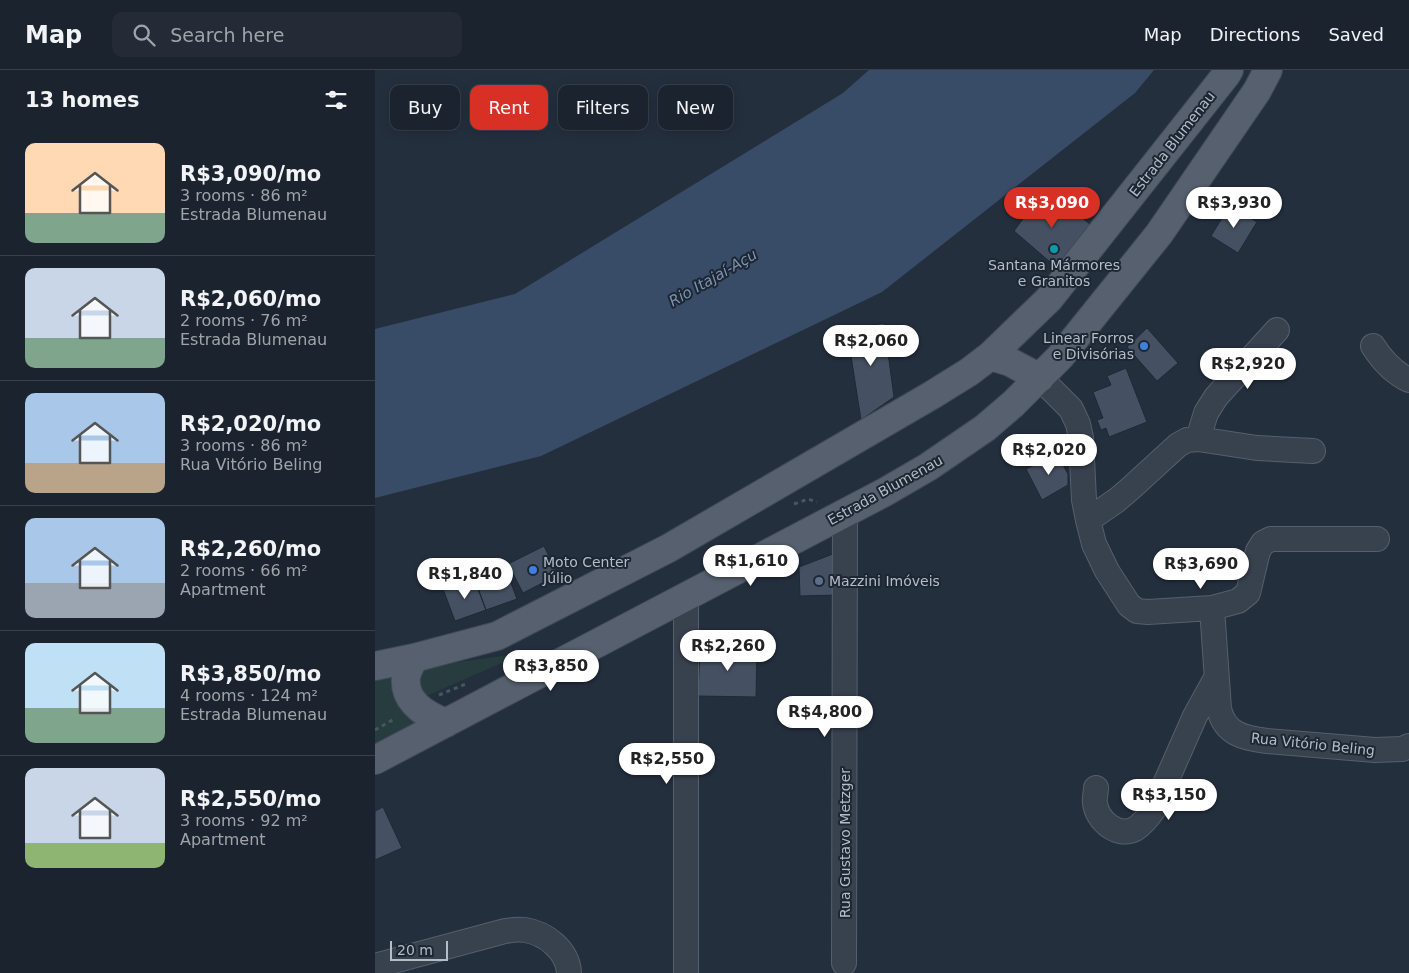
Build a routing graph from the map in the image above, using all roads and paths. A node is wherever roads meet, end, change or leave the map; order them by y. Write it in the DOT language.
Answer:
graph roads {
  1 [pos="1229,70"];
  2 [pos="1268,70"];
  3 [pos="1277,330"];
  4 [pos="1373,346"];
  5 [pos="990,356"];
  6 [pos="1040,378"];
  7 [pos="1409,380"];
  8 [pos="1198,439"];
  9 [pos="1313,451"];
  10 [pos="845,513"];
  11 [pos="1088,520"];
  12 [pos="1377,539"];
  13 [pos="686,596"];
  14 [pos="1212,608"];
  15 [pos="414,658"];
  16 [pos="375,666"];
  17 [pos="1216,678"];
  18 [pos="446,722"];
  19 [pos="1409,746"];
  20 [pos="375,760"];
  21 [pos="1096,788"];
  22 [pos="844,963"];
  23 [pos="375,966"];
  24 [pos="569,973"];
  25 [pos="686,973"];
  1 -- 5 [label="main road, Estrada Blumenau"];
  2 -- 6 [label="main road, Estrada Blumenau"];
  3 -- 8 [label="street"];
  4 -- 7 [label="street"];
  5 -- 6 [label="main road"];
  5 -- 15 [label="main road, Estrada Blumenau"];
  6 -- 10 [label="main road, Estrada Blumenau"];
  6 -- 11 [label="street"];
  8 -- 9 [label="street"];
  8 -- 11 [label="street"];
  10 -- 13 [label="main road, Estrada Blumenau"];
  10 -- 22 [label="street, Rua Gustavo Metzger"];
  11 -- 14 [label="street"];
  12 -- 14 [label="street"];
  13 -- 18 [label="main road, Estrada Blumenau"];
  13 -- 25 [label="street"];
  14 -- 17 [label="street, Rua Vitório Beling"];
  15 -- 16 [label="main road, Estrada Blumenau"];
  15 -- 18 [label="main road"];
  17 -- 19 [label="street, Rua Vitório Beling"];
  17 -- 21 [label="street"];
  18 -- 20 [label="main road, Estrada Blumenau"];
  23 -- 24 [label="street"];
}
